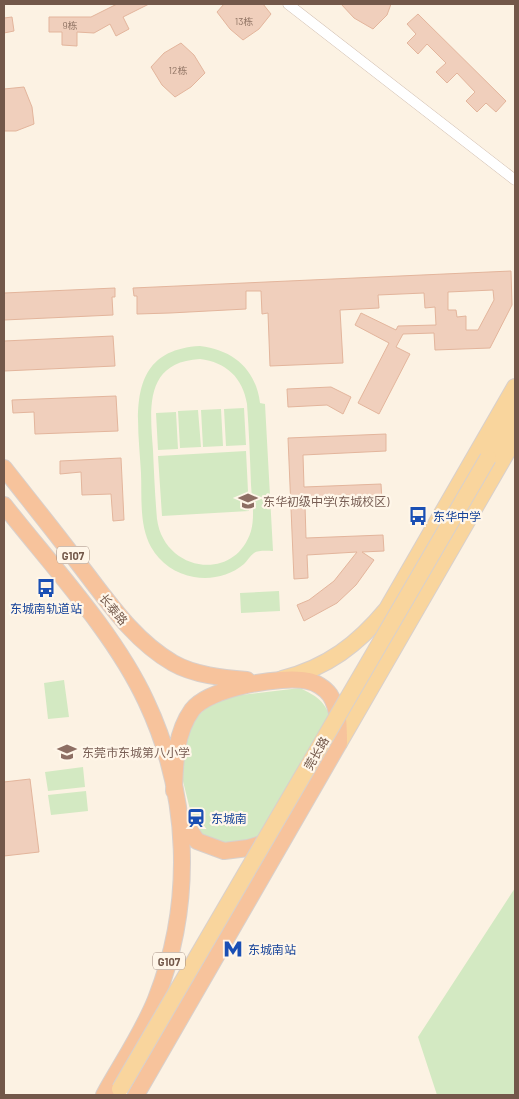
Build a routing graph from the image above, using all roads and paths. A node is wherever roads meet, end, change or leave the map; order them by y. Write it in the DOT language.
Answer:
graph roads {
  1 [pos="288,4"];
  2 [pos="515,180"];
  3 [pos="515,387"];
  4 [pos="515,412"];
  5 [pos="514,445"];
  6 [pos="4,468"];
  7 [pos="4,505"];
  8 [pos="269,682"];
  9 [pos="339,743"];
  10 [pos="174,791"];
  11 [pos="178,814"];
  12 [pos="292,825"];
  13 [pos="125,1093"];
  14 [pos="104,1095"];
  1 -- 2 [label="street"];
  3 -- 8 [label="main road"];
  4 -- 13 [label="main road, 莞长路, bridge"];
  5 -- 9 [label="main road, 莞长路"];
  6 -- 8 [label="highway, 长泰路 / G107"];
  7 -- 10 [label="highway, 长泰路 / G107"];
  8 -- 9 [label="highway, G107"];
  8 -- 10 [label="highway"];
  9 -- 12 [label="highway, 莞长路 / G107"];
  10 -- 11 [label="highway, G107"];
  11 -- 12 [label="highway"];
  11 -- 14 [label="highway, G107"];
  12 -- 13 [label="highway, 莞长路 / G107"];
}
